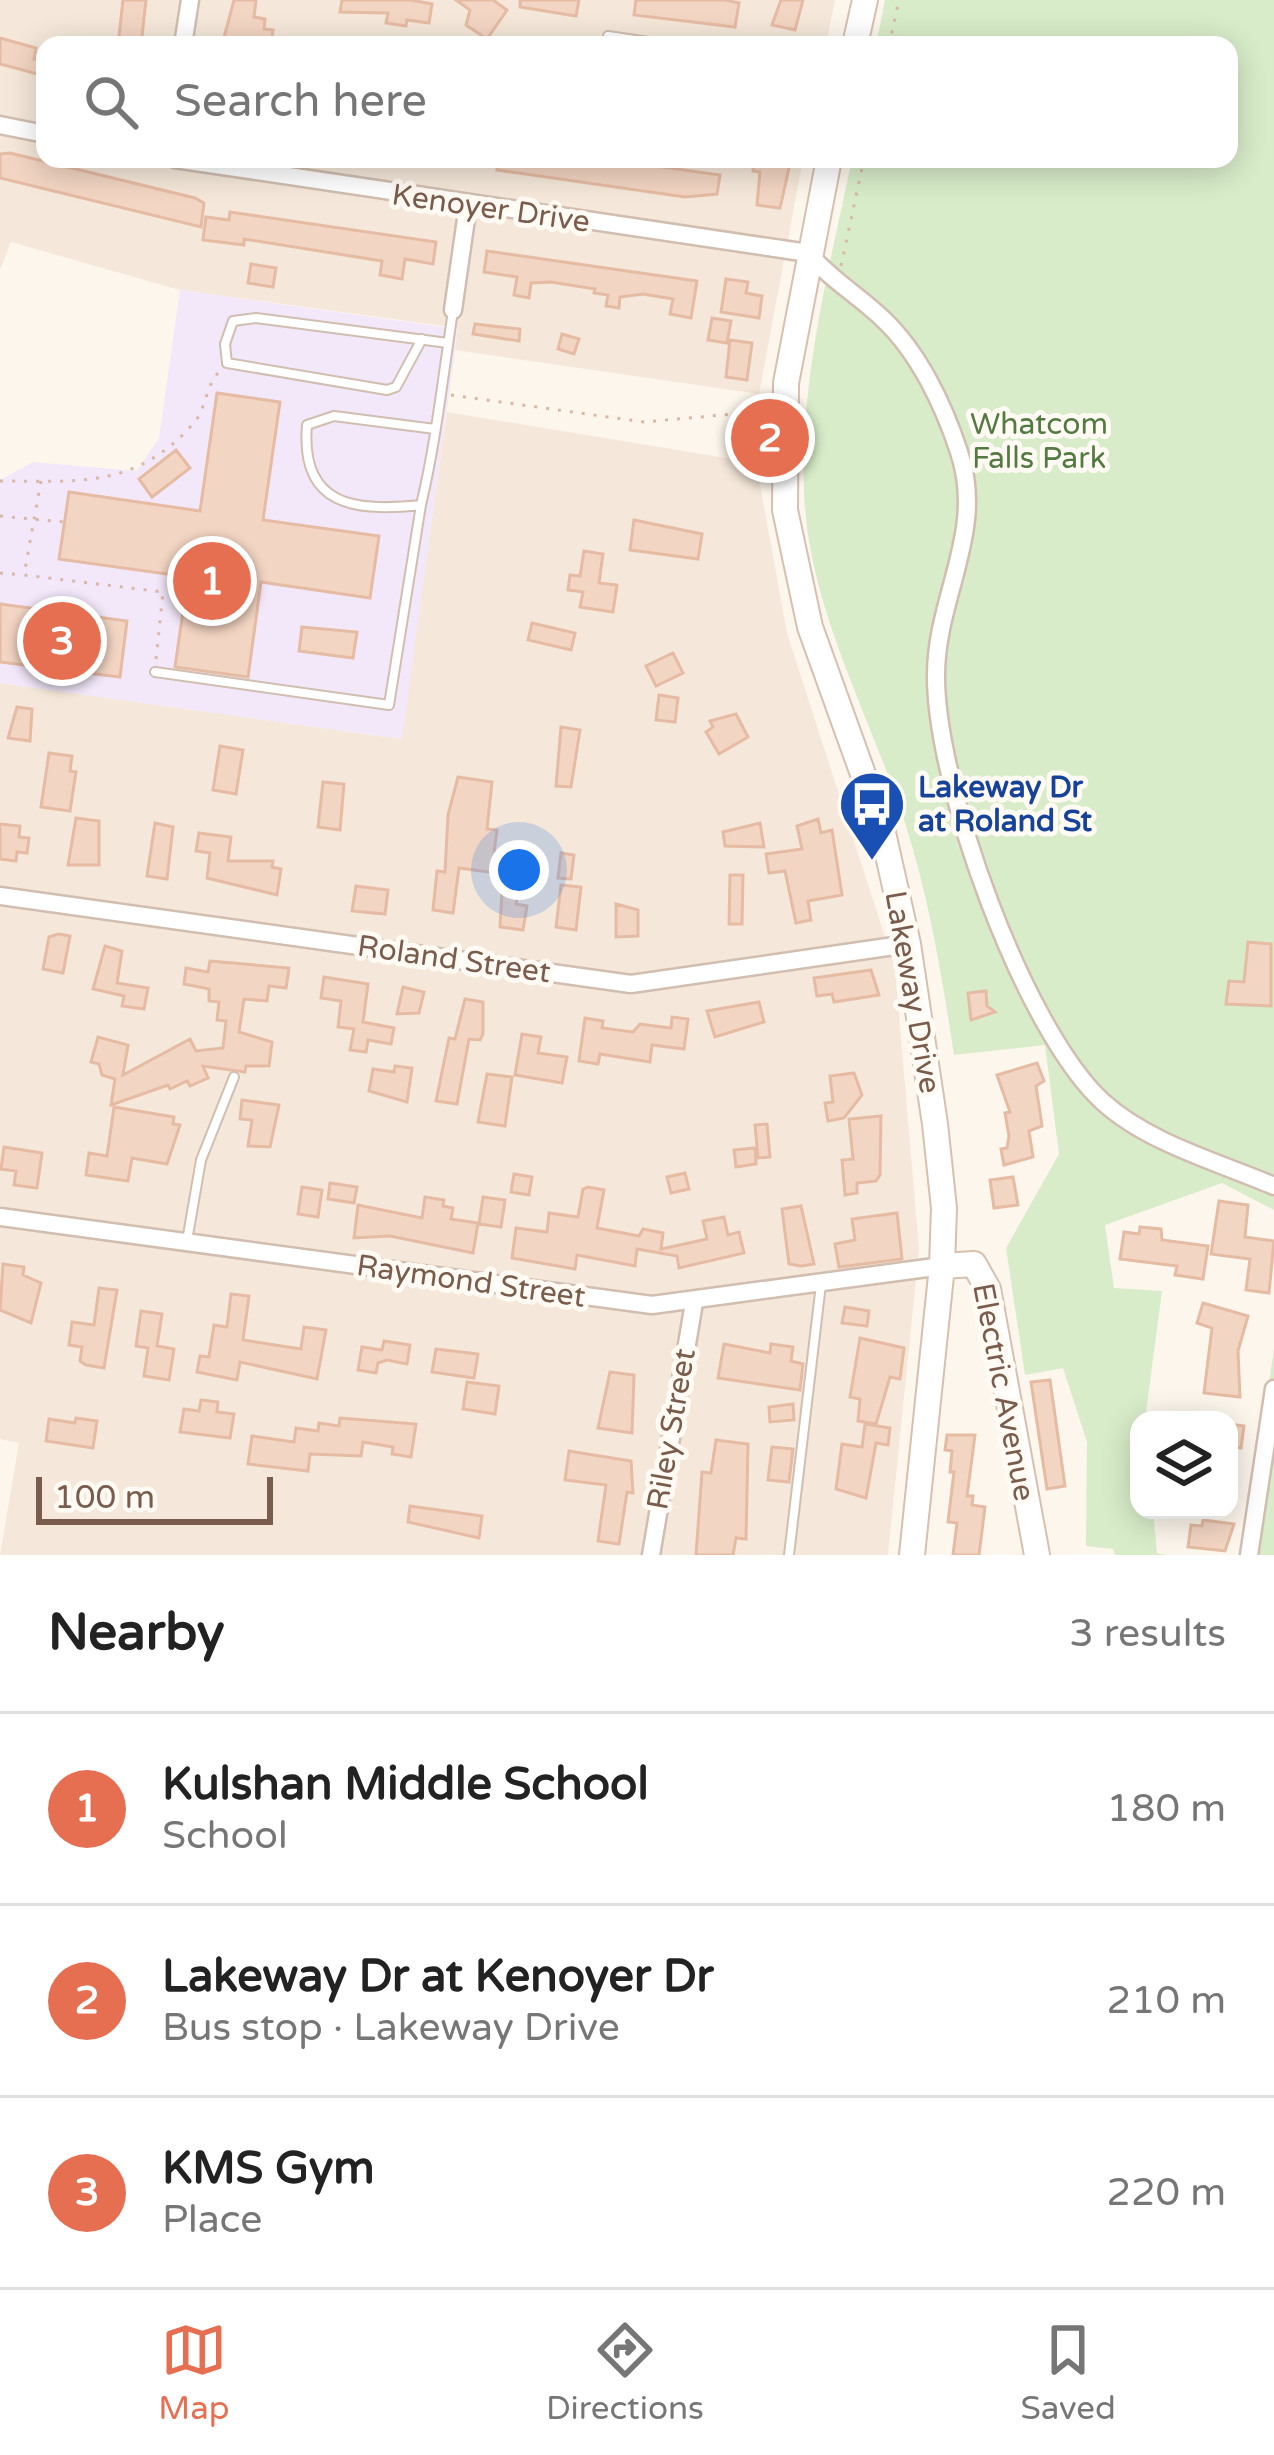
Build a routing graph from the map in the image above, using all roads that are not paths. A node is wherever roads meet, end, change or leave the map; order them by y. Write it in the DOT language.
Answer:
graph roads {
  1 [pos="190,0"];
  2 [pos="865,0"];
  3 [pos="184,36"];
  4 [pos="857,36"];
  5 [pos="0,125"];
  6 [pos="36,132"];
  7 [pos="233,168"];
  8 [pos="827,168"];
  9 [pos="468,205"];
  10 [pos="808,253"];
  11 [pos="453,310"];
  12 [pos="422,339"];
  13 [pos="448,343"];
  14 [pos="435,429"];
  15 [pos="421,505"];
  16 [pos="155,672"];
  17 [pos="0,896"];
  18 [pos="908,944"];
  19 [pos="234,1077"];
  20 [pos="1274,1186"];
  21 [pos="0,1217"];
  22 [pos="187,1242"];
  23 [pos="942,1266"];
  24 [pos="821,1284"];
  25 [pos="694,1303"];
  26 [pos="1274,1389"];
  27 [pos="651,1555"];
  28 [pos="789,1555"];
  29 [pos="912,1555"];
  30 [pos="1037,1555"];
  31 [pos="1249,1555"];
  1 -- 3 [label="street"];
  2 -- 4 [label="main road"];
  5 -- 6 [label="street"];
  7 -- 9 [label="street, Kenoyer Drive"];
  8 -- 10 [label="main road, Lakeway Drive"];
  9 -- 10 [label="street, Kenoyer Drive"];
  9 -- 11 [label="street"];
  10 -- 18 [label="main road, Lakeway Drive"];
  10 -- 20 [label="street"];
  11 -- 13 [label="lane"];
  12 -- 12 [label="lane"];
  12 -- 13 [label="lane"];
  13 -- 14 [label="lane"];
  14 -- 15 [label="lane"];
  14 -- 15 [label="lane"];
  15 -- 16 [label="lane"];
  17 -- 18 [label="street, Roland Street"];
  18 -- 23 [label="main road, Lakeway Drive"];
  19 -- 22 [label="lane"];
  21 -- 22 [label="street, Raymond Street"];
  22 -- 25 [label="street, Raymond Street"];
  23 -- 24 [label="street, Raymond Street"];
  23 -- 29 [label="main road, Lakeway Drive"];
  23 -- 30 [label="main road, Electric Avenue"];
  24 -- 25 [label="street, Raymond Street"];
  24 -- 28 [label="lane"];
  25 -- 27 [label="street, Riley Street"];
  26 -- 31 [label="street"];
}
